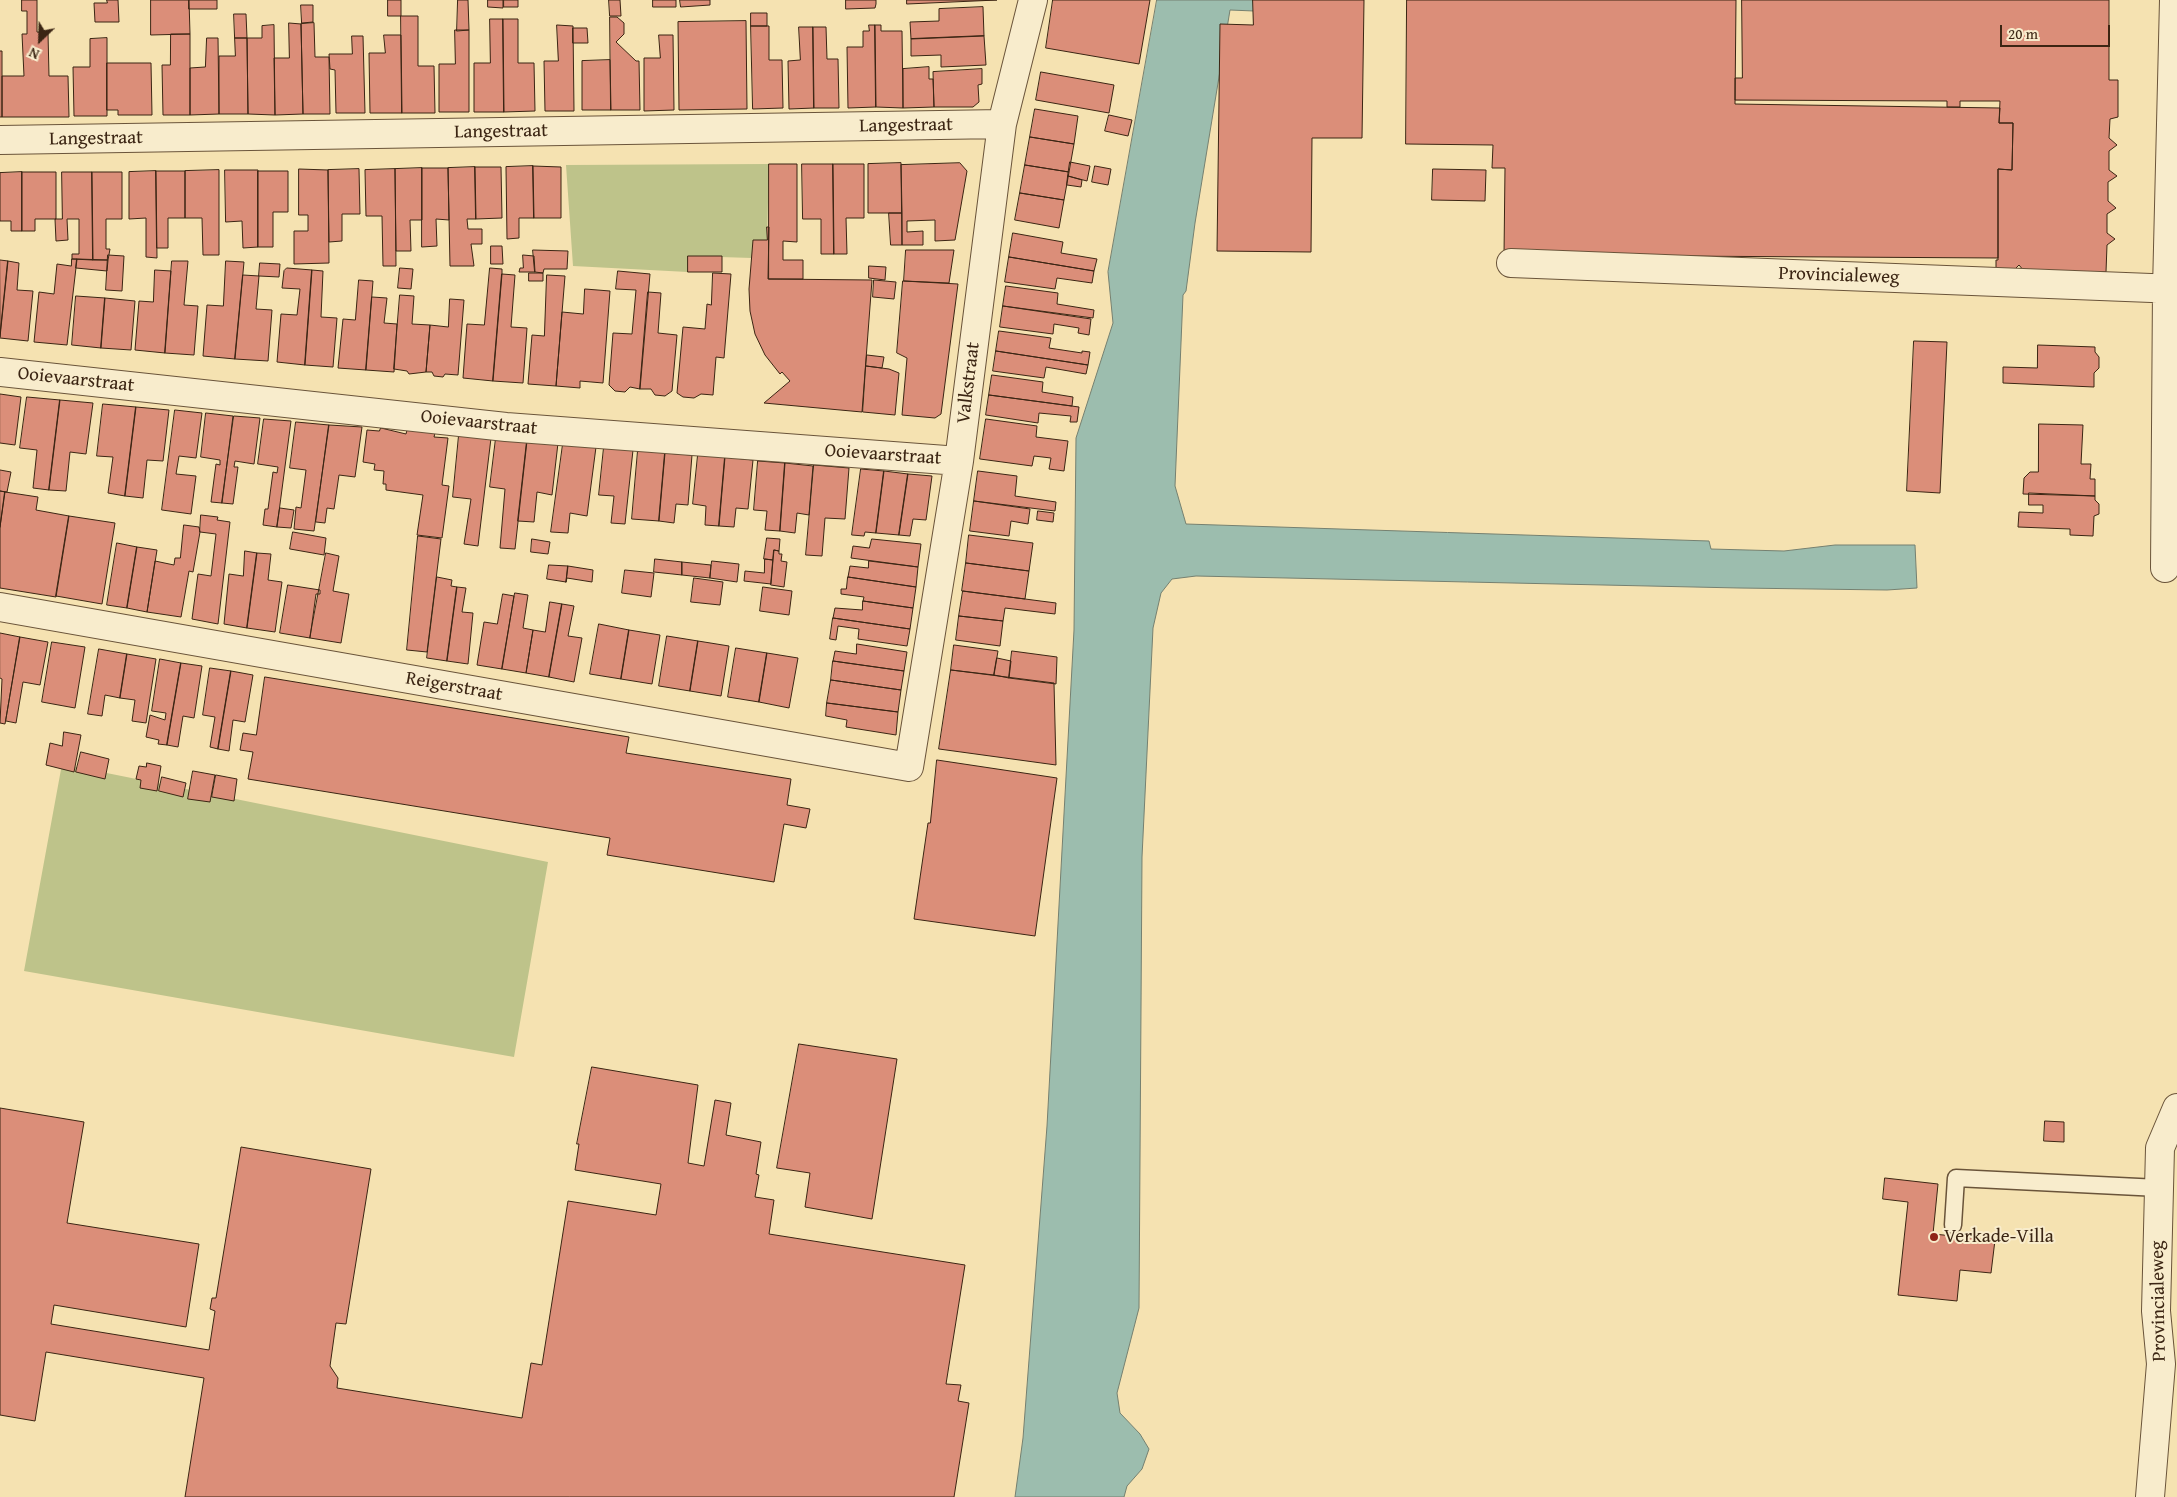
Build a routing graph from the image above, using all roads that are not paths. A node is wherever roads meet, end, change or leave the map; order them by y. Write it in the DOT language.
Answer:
graph roads {
  1 [pos="1033,0"];
  2 [pos="2174,0"];
  3 [pos="1002,124"];
  4 [pos="0,140"];
  5 [pos="1511,263"];
  6 [pos="2172,289"];
  7 [pos="0,372"];
  8 [pos="959,461"];
  9 [pos="2164,568"];
  10 [pos="0,607"];
  11 [pos="909,767"];
  12 [pos="2177,1108"];
  13 [pos="2159,1188"];
  14 [pos="1954,1225"];
  15 [pos="2150,1497"];
  1 -- 3 [label="street, Valkstraat"];
  2 -- 6 [label="street"];
  3 -- 4 [label="street, Langestraat"];
  3 -- 8 [label="street, Valkstraat"];
  5 -- 6 [label="street, Provincialeweg"];
  6 -- 9 [label="street"];
  7 -- 8 [label="street, Ooievaarstraat"];
  8 -- 11 [label="street, Valkstraat"];
  10 -- 11 [label="street, Reigerstraat"];
  12 -- 13 [label="street, Provincialeweg"];
  13 -- 14 [label="lane"];
  13 -- 15 [label="street, Provincialeweg"];
}
